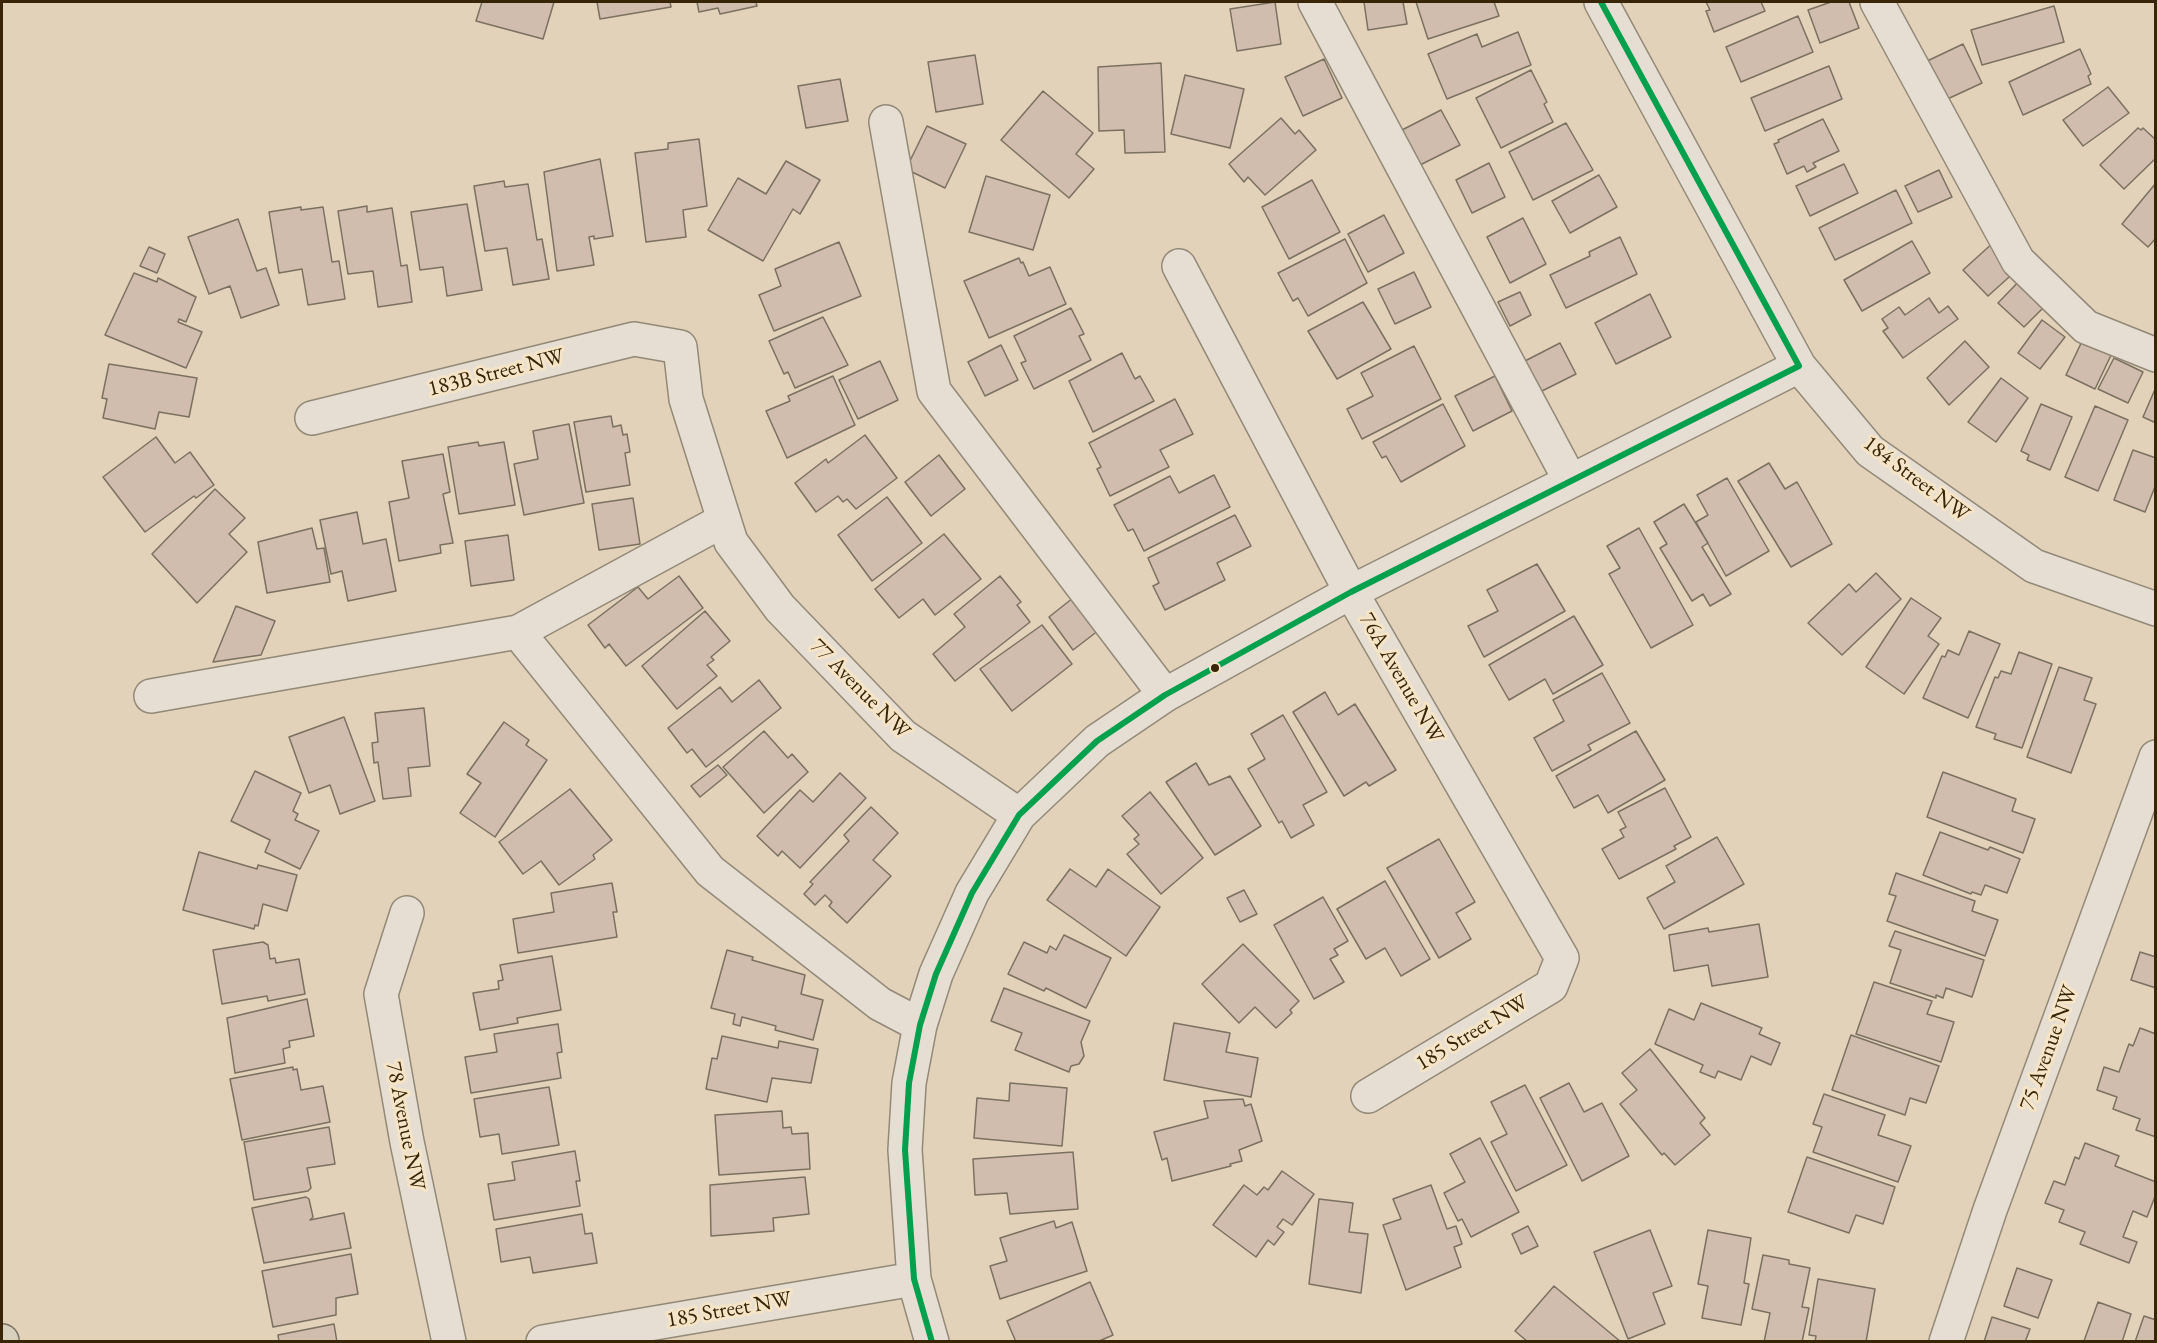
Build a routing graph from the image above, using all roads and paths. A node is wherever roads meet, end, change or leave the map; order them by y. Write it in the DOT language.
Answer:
graph roads {
  1 [pos="1315,2"];
  2 [pos="1601,2"];
  3 [pos="1877,2"];
  4 [pos="886,122"];
  5 [pos="1179,266"];
  6 [pos="680,347"];
  7 [pos="2156,356"];
  8 [pos="1799,366"];
  9 [pos="312,418"];
  10 [pos="1570,480"];
  11 [pos="724,520"];
  12 [pos="1351,592"];
  13 [pos="2156,609"];
  14 [pos="518,632"];
  15 [pos="1164,695"];
  16 [pos="151,696"];
  17 [pos="2156,757"];
  18 [pos="1019,815"];
  19 [pos="407,913"];
  20 [pos="1562,958"];
  21 [pos="920,1025"];
  22 [pos="1368,1096"];
  23 [pos="914,1279"];
  24 [pos="449,1341"];
  25 [pos="543,1341"];
  26 [pos="932,1341"];
  27 [pos="1946,1341"];
  1 -- 10 [label="street"];
  2 -- 8 [label="street, 184 Street NW"];
  3 -- 7 [label="street"];
  4 -- 15 [label="street"];
  5 -- 12 [label="street, 76A Avenue NW"];
  6 -- 9 [label="street, 183B Street NW"];
  6 -- 11 [label="street, 77 Avenue NW"];
  8 -- 10 [label="street"];
  8 -- 13 [label="street, 184 Street NW"];
  10 -- 12 [label="street"];
  11 -- 14 [label="street"];
  11 -- 18 [label="street, 77 Avenue NW"];
  12 -- 15 [label="street"];
  12 -- 20 [label="street, 76A Avenue NW"];
  14 -- 16 [label="street"];
  14 -- 21 [label="street"];
  15 -- 18 [label="street"];
  17 -- 27 [label="street, 75 Avenue NW"];
  18 -- 21 [label="street"];
  19 -- 24 [label="street, 78 Avenue NW"];
  20 -- 22 [label="street, 185 Street NW"];
  21 -- 23 [label="street"];
  23 -- 25 [label="street, 185 Street NW"];
  23 -- 26 [label="street"];
}
